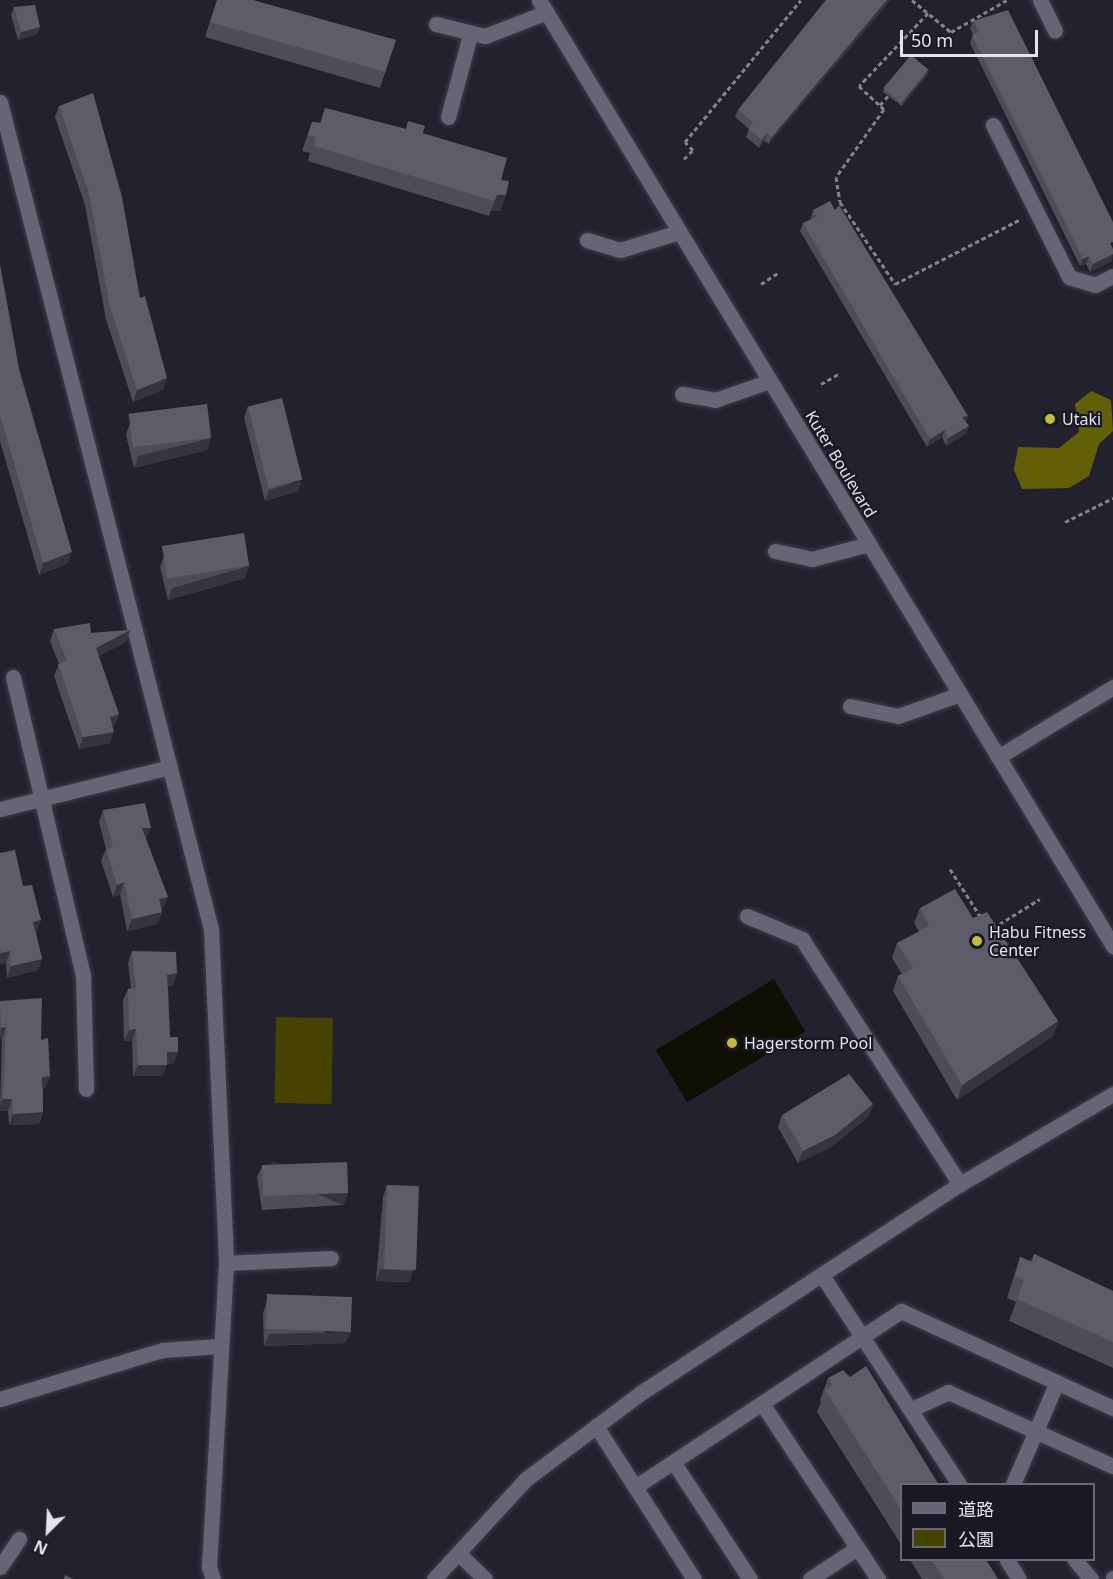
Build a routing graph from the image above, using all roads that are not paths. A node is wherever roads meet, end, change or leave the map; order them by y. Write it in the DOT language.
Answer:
graph roads {
  1 [pos="1040,0"];
  2 [pos="543,6"];
  3 [pos="436,24"];
  4 [pos="1055,31"];
  5 [pos="471,35"];
  6 [pos="0,102"];
  7 [pos="448,117"];
  8 [pos="993,125"];
  9 [pos="679,232"];
  10 [pos="587,240"];
  11 [pos="1113,276"];
  12 [pos="770,381"];
  13 [pos="682,394"];
  14 [pos="869,544"];
  15 [pos="775,551"];
  16 [pos="13,677"];
  17 [pos="1113,687"];
  18 [pos="960,694"];
  19 [pos="850,706"];
  20 [pos="998,757"];
  21 [pos="170,767"];
  22 [pos="44,794"];
  23 [pos="0,809"];
  24 [pos="747,916"];
  25 [pos="1113,946"];
  26 [pos="86,1089"];
  27 [pos="1113,1094"];
  28 [pos="960,1184"];
  29 [pos="331,1258"];
  30 [pos="226,1263"];
  31 [pos="823,1277"];
  32 [pos="863,1332"];
  33 [pos="219,1346"];
  34 [pos="1057,1382"];
  35 [pos="0,1399"];
  36 [pos="763,1406"];
  37 [pos="1113,1408"];
  38 [pos="912,1409"];
  39 [pos="596,1426"];
  40 [pos="1035,1431"];
  41 [pos="674,1462"];
  42 [pos="1113,1466"];
  43 [pos="958,1483"];
  44 [pos="1014,1483"];
  45 [pos="635,1487"];
  46 [pos="19,1539"];
  47 [pos="857,1548"];
  48 [pos="458,1553"];
  49 [pos="1008,1561"];
  50 [pos="1076,1561"];
  51 [pos="0,1567"];
  52 [pos="213,1579"];
  53 [pos="434,1579"];
  54 [pos="485,1579"];
  55 [pos="694,1579"];
  56 [pos="750,1579"];
  57 [pos="810,1579"];
  58 [pos="878,1579"];
  59 [pos="1019,1579"];
  60 [pos="1091,1579"];
  1 -- 4 [label="street"];
  2 -- 5 [label="street"];
  2 -- 9 [label="street, Kuter Boulevard"];
  3 -- 5 [label="street"];
  5 -- 7 [label="street"];
  6 -- 21 [label="street"];
  8 -- 11 [label="street"];
  9 -- 10 [label="street"];
  9 -- 12 [label="street, Kuter Boulevard"];
  12 -- 13 [label="street"];
  12 -- 14 [label="street, Kuter Boulevard"];
  14 -- 15 [label="street"];
  14 -- 18 [label="street, Kuter Boulevard"];
  16 -- 22 [label="street"];
  17 -- 20 [label="street"];
  18 -- 19 [label="street"];
  18 -- 20 [label="street, Kuter Boulevard"];
  20 -- 25 [label="street, Kuter Boulevard"];
  21 -- 22 [label="street"];
  21 -- 30 [label="street"];
  22 -- 23 [label="street"];
  22 -- 26 [label="street"];
  24 -- 28 [label="street"];
  27 -- 28 [label="street"];
  28 -- 31 [label="street"];
  29 -- 30 [label="street"];
  30 -- 33 [label="street"];
  31 -- 32 [label="street"];
  31 -- 39 [label="street"];
  32 -- 34 [label="street"];
  32 -- 36 [label="street"];
  32 -- 38 [label="street"];
  33 -- 35 [label="street"];
  33 -- 52 [label="street"];
  34 -- 37 [label="street"];
  34 -- 40 [label="street"];
  36 -- 41 [label="street"];
  36 -- 47 [label="street"];
  38 -- 40 [label="street"];
  38 -- 43 [label="street"];
  39 -- 45 [label="street"];
  39 -- 48 [label="street"];
  40 -- 42 [label="street"];
  40 -- 44 [label="street"];
  41 -- 45 [label="street"];
  41 -- 56 [label="street"];
  45 -- 55 [label="street"];
  46 -- 51 [label="street"];
  47 -- 57 [label="street"];
  47 -- 58 [label="street"];
  48 -- 53 [label="street"];
  48 -- 54 [label="street"];
  49 -- 59 [label="street"];
  50 -- 60 [label="street"];
}
